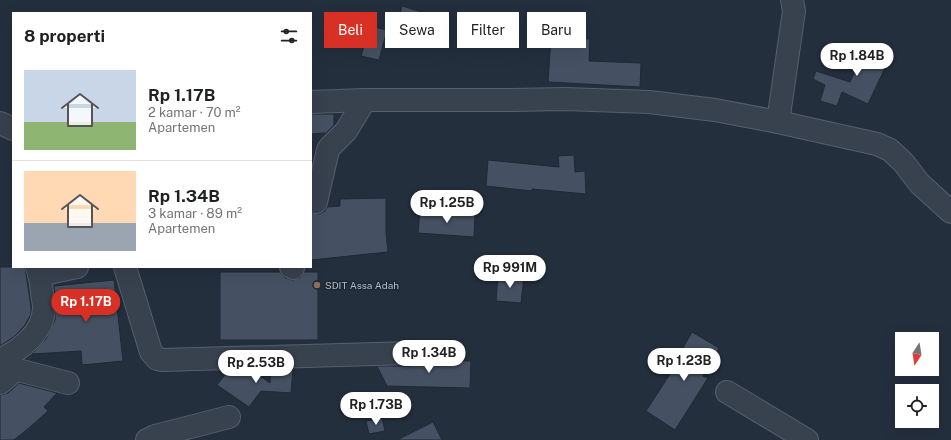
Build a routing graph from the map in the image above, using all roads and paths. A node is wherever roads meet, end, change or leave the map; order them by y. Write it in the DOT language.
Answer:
graph roads {
  1 [pos="792,0"];
  2 [pos="365,100"];
  3 [pos="312,102"];
  4 [pos="778,122"];
  5 [pos="0,123"];
  6 [pos="12,129"];
  7 [pos="316,202"];
  8 [pos="951,212"];
  9 [pos="67,268"];
  10 [pos="125,268"];
  11 [pos="38,271"];
  12 [pos="411,353"];
  13 [pos="0,360"];
  14 [pos="0,383"];
  15 [pos="68,383"];
  16 [pos="727,392"];
  17 [pos="229,417"];
  18 [pos="147,440"];
  19 [pos="807,440"];
  1 -- 4 [label="street"];
  2 -- 3 [label="street"];
  2 -- 4 [label="street"];
  2 -- 7 [label="street"];
  4 -- 8 [label="street"];
  5 -- 6 [label="street"];
  9 -- 11 [label="street"];
  10 -- 12 [label="street"];
  11 -- 13 [label="street"];
  14 -- 15 [label="street"];
  16 -- 19 [label="street"];
  17 -- 18 [label="street"];
}
